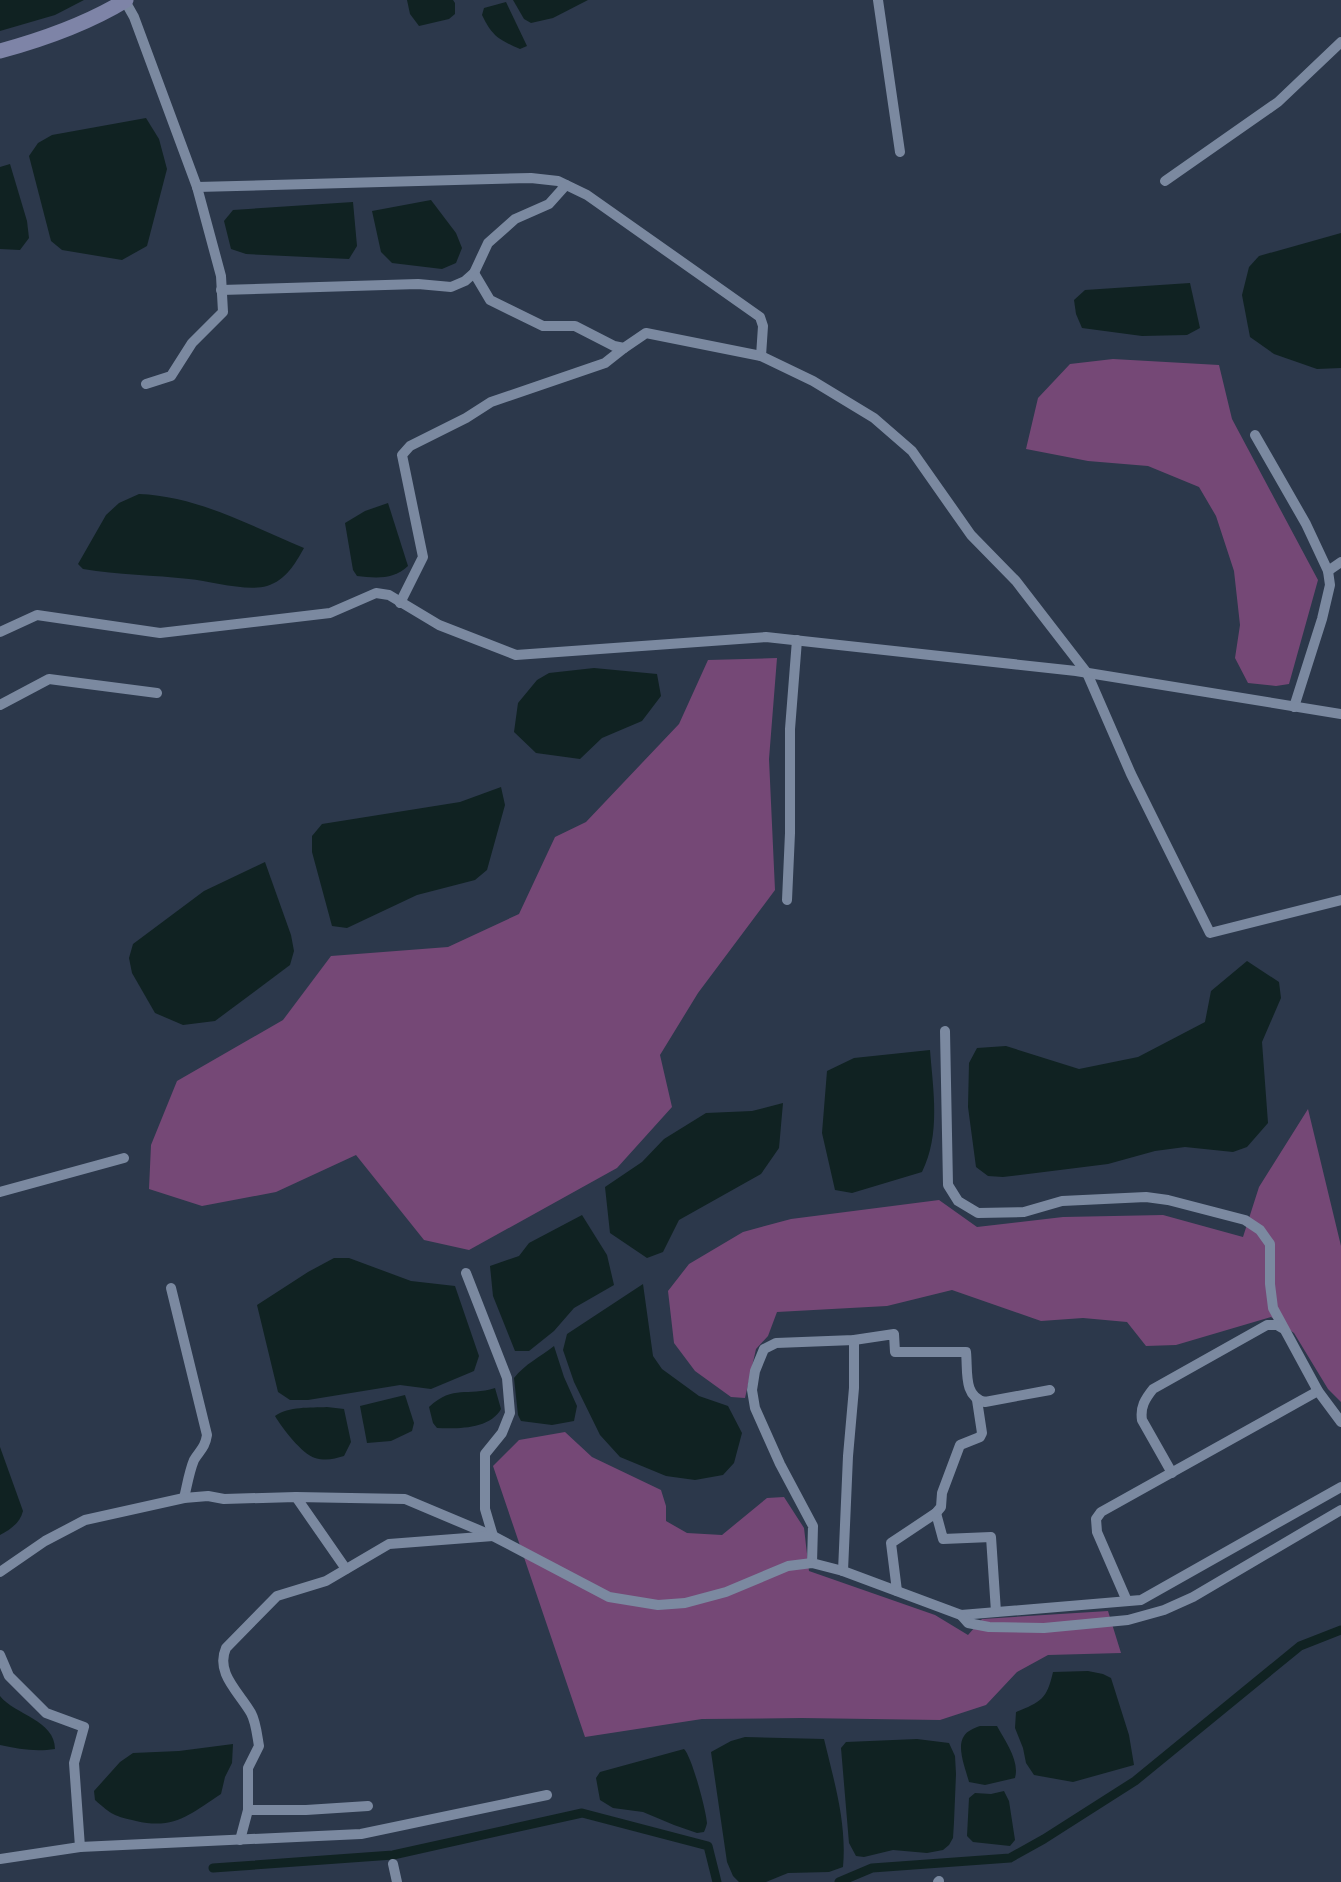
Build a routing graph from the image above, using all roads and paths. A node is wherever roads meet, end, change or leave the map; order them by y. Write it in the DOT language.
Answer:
graph roads {
  1 [pos="126,0"];
  2 [pos="878,0"];
  3 [pos="1341,42"];
  4 [pos="0,51"];
  5 [pos="900,152"];
  6 [pos="1165,181"];
  7 [pos="566,185"];
  8 [pos="197,188"];
  9 [pos="474,273"];
  10 [pos="221,290"];
  11 [pos="624,348"];
  12 [pos="761,356"];
  13 [pos="146,384"];
  14 [pos="1255,435"];
  15 [pos="1341,562"];
  16 [pos="1328,571"];
  17 [pos="400,603"];
  18 [pos="0,632"];
  19 [pos="797,640"];
  20 [pos="1088,673"];
  21 [pos="157,693"];
  22 [pos="0,705"];
  23 [pos="1294,707"];
  24 [pos="1341,714"];
  25 [pos="787,900"];
  26 [pos="1341,900"];
  27 [pos="945,1031"];
  28 [pos="124,1158"];
  29 [pos="0,1192"];
  30 [pos="466,1273"];
  31 [pos="171,1288"];
  32 [pos="1282,1328"];
  33 [pos="854,1340"];
  34 [pos="1050,1390"];
  35 [pos="1318,1391"];
  36 [pos="977,1400"];
  37 [pos="1341,1422"];
  38 [pos="1172,1473"];
  39 [pos="1341,1487"];
  40 [pos="296,1497"];
  41 [pos="184,1498"];
  42 [pos="1341,1510"];
  43 [pos="936,1513"];
  44 [pos="493,1536"];
  45 [pos="812,1563"];
  46 [pos="346,1569"];
  47 [pos="843,1571"];
  48 [pos="0,1572"];
  49 [pos="897,1591"];
  50 [pos="1127,1601"];
  51 [pos="996,1612"];
  52 [pos="961,1615"];
  53 [pos="0,1655"];
  54 [pos="548,1795"];
  55 [pos="368,1806"];
  56 [pos="248,1810"];
  57 [pos="240,1840"];
  58 [pos="80,1847"];
  59 [pos="0,1859"];
  60 [pos="393,1864"];
  61 [pos="397,1882"];
  1 -- 4 [label="main road"];
  1 -- 8 [label="street"];
  2 -- 5 [label="street"];
  3 -- 6 [label="street"];
  7 -- 8 [label="street"];
  7 -- 9 [label="street"];
  7 -- 12 [label="street"];
  8 -- 10 [label="street"];
  9 -- 10 [label="street"];
  9 -- 11 [label="street"];
  10 -- 13 [label="street"];
  11 -- 12 [label="street"];
  11 -- 17 [label="street"];
  12 -- 20 [label="street"];
  14 -- 16 [label="street"];
  15 -- 16 [label="street"];
  16 -- 23 [label="street"];
  17 -- 18 [label="street"];
  17 -- 19 [label="street"];
  19 -- 20 [label="street"];
  19 -- 25 [label="street"];
  20 -- 23 [label="street"];
  20 -- 26 [label="street"];
  21 -- 22 [label="street"];
  23 -- 24 [label="street"];
  27 -- 32 [label="street"];
  28 -- 29 [label="street"];
  30 -- 44 [label="street"];
  31 -- 41 [label="street"];
  32 -- 35 [label="street"];
  32 -- 38 [label="street"];
  33 -- 36 [label="street"];
  33 -- 45 [label="street"];
  33 -- 47 [label="street"];
  34 -- 36 [label="street"];
  35 -- 37 [label="street"];
  35 -- 38 [label="street"];
  36 -- 43 [label="street"];
  38 -- 50 [label="street"];
  39 -- 50 [label="street"];
  40 -- 41 [label="street"];
  40 -- 44 [label="street"];
  40 -- 46 [label="street"];
  41 -- 48 [label="street"];
  42 -- 52 [label="street"];
  43 -- 49 [label="street"];
  43 -- 51 [label="street"];
  44 -- 45 [label="street"];
  44 -- 46 [label="street"];
  45 -- 47 [label="street"];
  46 -- 56 [label="street"];
  47 -- 49 [label="street"];
  49 -- 52 [label="street"];
  50 -- 51 [label="street"];
  51 -- 52 [label="street"];
  53 -- 58 [label="street"];
  54 -- 57 [label="street"];
  55 -- 56 [label="street"];
  56 -- 57 [label="street"];
  57 -- 58 [label="street"];
  58 -- 59 [label="street"];
  60 -- 61 [label="street"];
}
